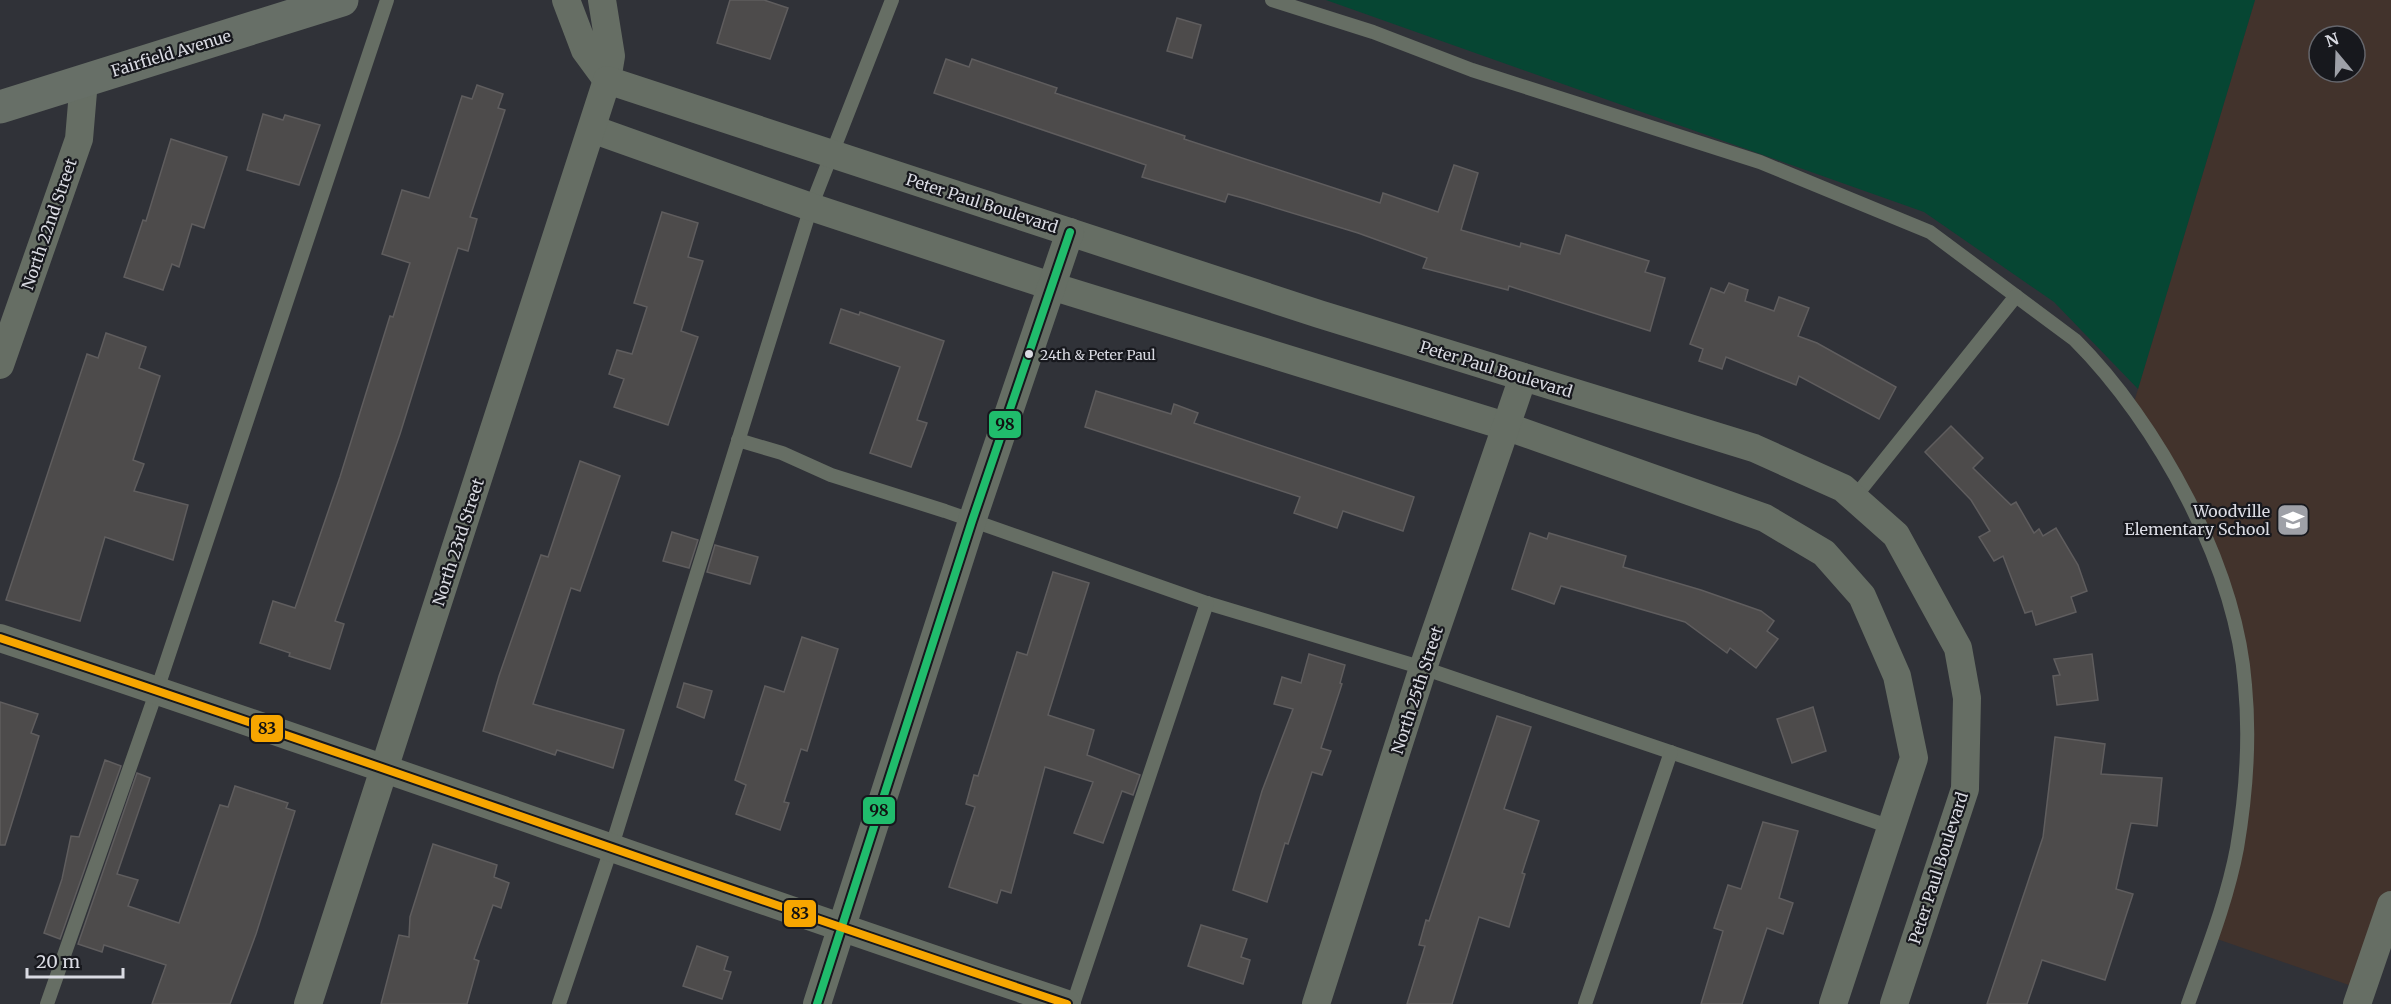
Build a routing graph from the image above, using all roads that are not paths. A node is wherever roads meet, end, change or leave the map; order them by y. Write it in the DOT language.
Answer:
graph roads {
  1 [pos="342,0"];
  2 [pos="387,0"];
  3 [pos="566,0"];
  4 [pos="602,0"];
  5 [pos="892,0"];
  6 [pos="1272,0"];
  7 [pos="84,80"];
  8 [pos="607,80"];
  9 [pos="0,107"];
  10 [pos="592,129"];
  11 [pos="832,153"];
  12 [pos="811,207"];
  13 [pos="1070,232"];
  14 [pos="1051,286"];
  15 [pos="2016,296"];
  16 [pos="0,365"];
  17 [pos="1523,377"];
  18 [pos="1505,426"];
  19 [pos="738,440"];
  20 [pos="1854,498"];
  21 [pos="972,521"];
  22 [pos="1207,603"];
  23 [pos="0,638"];
  24 [pos="1424,668"];
  25 [pos="157,690"];
  26 [pos="1671,752"];
  27 [pos="384,768"];
  28 [pos="1891,827"];
  29 [pos="610,849"];
  30 [pos="2391,905"];
  31 [pos="841,929"];
  32 [pos="47,1004"];
  33 [pos="308,1004"];
  34 [pos="559,1004"];
  35 [pos="817,1004"];
  36 [pos="1067,1004"];
  37 [pos="1073,1004"];
  38 [pos="1316,1004"];
  39 [pos="1585,1004"];
  40 [pos="1833,1004"];
  41 [pos="1894,1004"];
  42 [pos="2188,1004"];
  43 [pos="2357,1004"];
  1 -- 7 [label="main road, Fairfield Avenue"];
  2 -- 25 [label="lane"];
  3 -- 8 [label="street"];
  4 -- 8 [label="street, North 23rd Street"];
  5 -- 11 [label="lane"];
  6 -- 15 [label="lane"];
  7 -- 9 [label="main road, Fairfield Avenue"];
  7 -- 16 [label="street, North 22nd Street"];
  8 -- 10 [label="street, North 23rd Street"];
  8 -- 11 [label="street, Peter Paul Boulevard"];
  10 -- 12 [label="street"];
  10 -- 27 [label="street, North 23rd Street"];
  11 -- 12 [label="lane"];
  11 -- 13 [label="street, Peter Paul Boulevard"];
  12 -- 14 [label="street"];
  12 -- 19 [label="lane"];
  13 -- 14 [label="street"];
  13 -- 17 [label="street, Peter Paul Boulevard"];
  14 -- 18 [label="street"];
  14 -- 21 [label="street"];
  15 -- 20 [label="lane"];
  15 -- 42 [label="lane"];
  17 -- 18 [label="street, North 25th Street"];
  17 -- 20 [label="street, Peter Paul Boulevard"];
  18 -- 24 [label="street, North 25th Street"];
  18 -- 28 [label="street"];
  19 -- 21 [label="lane"];
  19 -- 29 [label="lane"];
  20 -- 41 [label="street, Peter Paul Boulevard"];
  21 -- 22 [label="lane"];
  21 -- 31 [label="street"];
  22 -- 24 [label="lane"];
  22 -- 37 [label="lane"];
  23 -- 25 [label="street"];
  24 -- 26 [label="lane"];
  24 -- 38 [label="street, North 25th Street"];
  25 -- 27 [label="street"];
  25 -- 32 [label="lane"];
  26 -- 28 [label="lane"];
  26 -- 39 [label="lane"];
  27 -- 29 [label="street"];
  27 -- 33 [label="street, North 23rd Street"];
  28 -- 40 [label="street"];
  29 -- 31 [label="street"];
  29 -- 34 [label="lane"];
  30 -- 43 [label="street"];
  31 -- 35 [label="street"];
  31 -- 36 [label="street"];
}
